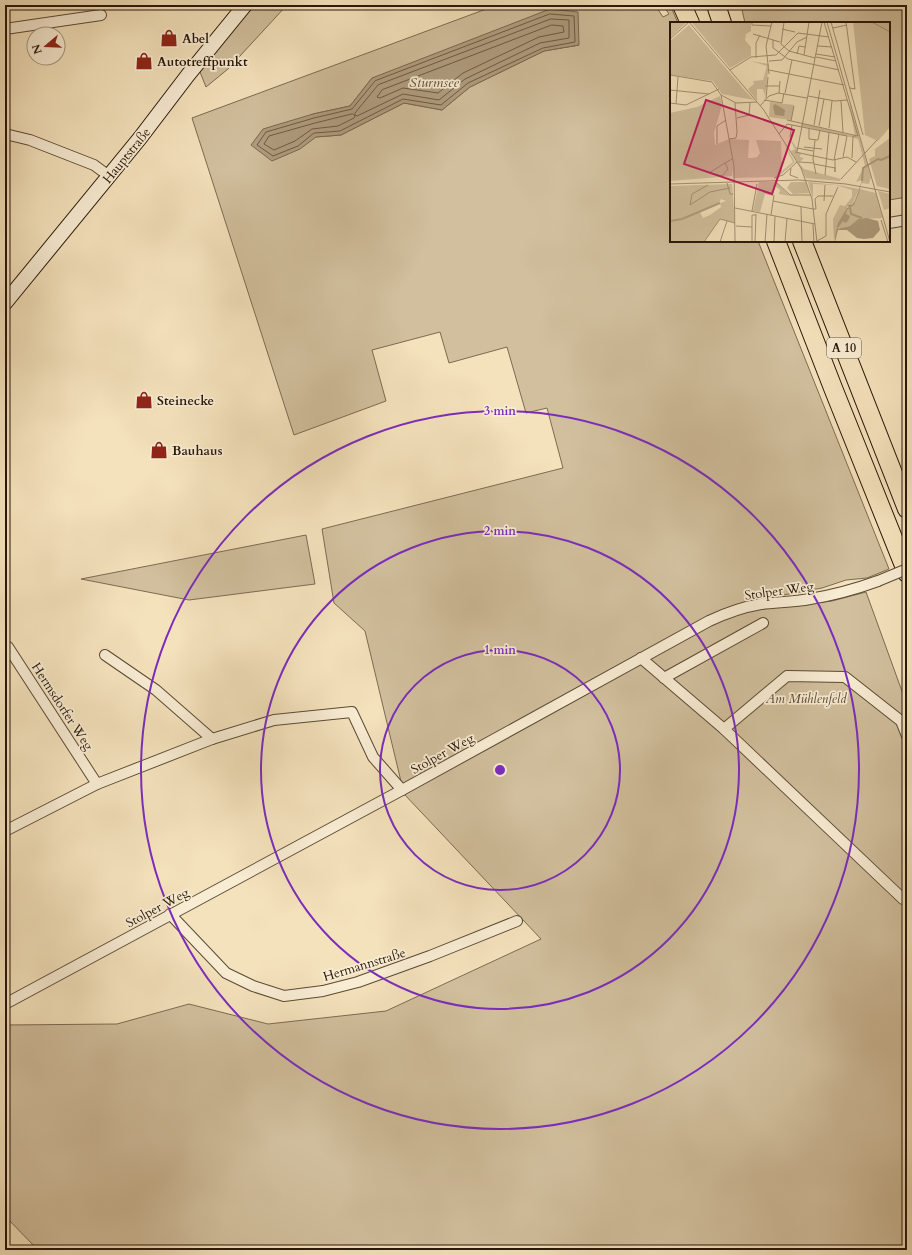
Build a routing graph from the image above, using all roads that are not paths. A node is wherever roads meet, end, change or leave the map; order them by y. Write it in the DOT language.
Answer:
graph roads {
  1 [pos="245,5"];
  2 [pos="682,5"];
  3 [pos="690,5"];
  4 [pos="716,5"];
  5 [pos="729,5"];
  6 [pos="101,15"];
  7 [pos="690,22"];
  8 [pos="697,22"];
  9 [pos="722,22"];
  10 [pos="732,22"];
  11 [pos="5,29"];
  12 [pos="5,134"];
  13 [pos="109,176"];
  14 [pos="907,220"];
  15 [pos="890,222"];
  16 [pos="776,242"];
  17 [pos="802,242"];
  18 [pos="5,303"];
  19 [pos="907,509"];
  20 [pos="907,569"];
  21 [pos="907,573"];
  22 [pos="763,623"];
  23 [pos="5,645"];
  24 [pos="105,655"];
  25 [pos="641,658"];
  26 [pos="664,678"];
  27 [pos="724,729"];
  28 [pos="907,736"];
  29 [pos="212,739"];
  30 [pos="97,784"];
  31 [pos="402,790"];
  32 [pos="5,831"];
  33 [pos="907,898"];
  34 [pos="170,914"];
  35 [pos="517,921"];
  36 [pos="5,1004"];
  1 -- 13 [label="main road, Hauptstraße"];
  2 -- 7 [label="highway"];
  3 -- 8 [label="highway"];
  4 -- 9 [label="highway"];
  5 -- 10 [label="highway"];
  6 -- 11 [label="street"];
  12 -- 13 [label="street"];
  13 -- 18 [label="main road, Hauptstraße"];
  14 -- 15 [label="street"];
  16 -- 21 [label="highway, A 10"];
  17 -- 19 [label="highway, A 10"];
  20 -- 25 [label="street, Stolper Weg, bridge"];
  22 -- 26 [label="street"];
  23 -- 30 [label="street, Hermsdorfer Weg"];
  24 -- 29 [label="street"];
  25 -- 26 [label="street"];
  25 -- 31 [label="street, Stolper Weg"];
  26 -- 27 [label="street"];
  27 -- 28 [label="street"];
  27 -- 33 [label="street"];
  29 -- 30 [label="street"];
  29 -- 31 [label="street"];
  30 -- 32 [label="street"];
  31 -- 34 [label="street, Stolper Weg"];
  34 -- 35 [label="street, Hermannstraße"];
  34 -- 36 [label="street, Stolper Weg"];
}
